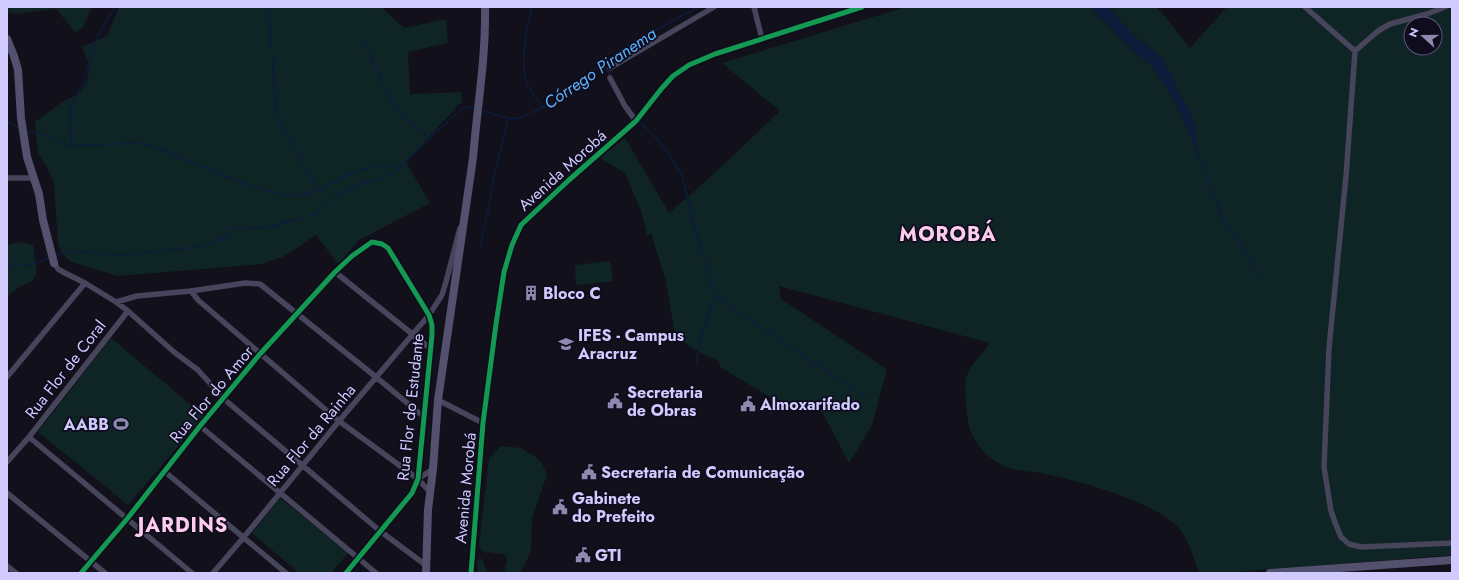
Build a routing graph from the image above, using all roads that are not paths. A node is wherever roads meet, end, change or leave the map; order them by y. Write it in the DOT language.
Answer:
graph roads {
  1 [pos="714,7"];
  2 [pos="754,7"];
  3 [pos="862,7"];
  4 [pos="1305,7"];
  5 [pos="1445,7"];
  6 [pos="485,8"];
  7 [pos="7,38"];
  8 [pos="762,39"];
  9 [pos="1355,51"];
  10 [pos="610,68"];
  11 [pos="610,78"];
  12 [pos="636,121"];
  13 [pos="7,178"];
  14 [pos="34,178"];
  15 [pos="464,223"];
  16 [pos="372,242"];
  17 [pos="54,263"];
  18 [pos="335,272"];
  19 [pos="85,283"];
  20 [pos="191,291"];
  21 [pos="116,302"];
  22 [pos="128,311"];
  23 [pos="297,313"];
  24 [pos="429,315"];
  25 [pos="413,333"];
  26 [pos="431,349"];
  27 [pos="260,354"];
  28 [pos="7,377"];
  29 [pos="376,377"];
  30 [pos="224,399"];
  31 [pos="438,400"];
  32 [pos="424,417"];
  33 [pos="338,421"];
  34 [pos="483,423"];
  35 [pos="200,426"];
  36 [pos="29,437"];
  37 [pos="7,462"];
  38 [pos="303,465"];
  39 [pos="433,468"];
  40 [pos="164,471"];
  41 [pos="418,479"];
  42 [pos="280,492"];
  43 [pos="430,492"];
  44 [pos="7,493"];
  45 [pos="127,518"];
  46 [pos="380,531"];
  47 [pos="244,537"];
  48 [pos="1452,543"];
  49 [pos="358,558"];
  50 [pos="1452,560"];
  51 [pos="90,561"];
  52 [pos="7,566"];
  53 [pos="426,570"];
  54 [pos="1297,572"];
  55 [pos="16,573"];
  56 [pos="81,573"];
  57 [pos="105,573"];
  58 [pos="192,573"];
  59 [pos="214,573"];
  60 [pos="286,573"];
  61 [pos="346,573"];
  62 [pos="376,573"];
  63 [pos="471,573"];
  64 [pos="1270,573"];
  1 -- 10 [label="street"];
  2 -- 8 [label="street"];
  3 -- 8 [label="street, Avenida Morobá"];
  4 -- 9 [label="street"];
  5 -- 9 [label="street"];
  6 -- 15 [label="main road"];
  7 -- 14 [label="main road"];
  8 -- 12 [label="street, Avenida Morobá"];
  9 -- 48 [label="street"];
  11 -- 12 [label="street"];
  12 -- 34 [label="street, Avenida Morobá"];
  13 -- 14 [label="street"];
  14 -- 17 [label="main road"];
  15 -- 24 [label="street, Rua Flor da Rainha"];
  15 -- 31 [label="main road"];
  16 -- 18 [label="street, Rua Flor do Amor"];
  16 -- 24 [label="street, Rua Flor do Estudante"];
  17 -- 19 [label="street"];
  18 -- 23 [label="street, Rua Flor do Amor"];
  18 -- 25 [label="street"];
  19 -- 21 [label="street"];
  19 -- 28 [label="street"];
  20 -- 21 [label="street"];
  20 -- 23 [label="street"];
  20 -- 27 [label="street"];
  21 -- 22 [label="street"];
  22 -- 30 [label="street"];
  22 -- 36 [label="street, Rua Flor de Coral"];
  23 -- 27 [label="street, Rua Flor do Amor"];
  23 -- 29 [label="street"];
  24 -- 25 [label="street, Rua Flor da Rainha"];
  24 -- 26 [label="street, Rua Flor do Estudante"];
  25 -- 26 [label="street"];
  25 -- 29 [label="street, Rua Flor da Rainha"];
  26 -- 32 [label="street, Rua Flor do Estudante"];
  27 -- 30 [label="street, Rua Flor do Amor"];
  27 -- 33 [label="street"];
  29 -- 32 [label="street"];
  29 -- 33 [label="street, Rua Flor da Rainha"];
  30 -- 35 [label="street, Rua Flor do Amor"];
  30 -- 38 [label="street"];
  31 -- 34 [label="street"];
  31 -- 39 [label="main road"];
  32 -- 41 [label="street, Rua Flor do Estudante"];
  33 -- 38 [label="street, Rua Flor da Rainha"];
  33 -- 41 [label="street"];
  34 -- 63 [label="street, Avenida Morobá"];
  35 -- 40 [label="street, Rua Flor do Amor"];
  35 -- 42 [label="street"];
  36 -- 37 [label="street, Rua Flor de Coral"];
  36 -- 45 [label="street"];
  38 -- 42 [label="street, Rua Flor da Rainha"];
  38 -- 46 [label="street"];
  39 -- 41 [label="street"];
  39 -- 43 [label="main road"];
  40 -- 45 [label="street, Rua Flor do Amor"];
  40 -- 47 [label="street"];
  41 -- 43 [label="street"];
  41 -- 46 [label="street, Rua Flor do Estudante"];
  42 -- 47 [label="street, Rua Flor da Rainha"];
  42 -- 49 [label="street"];
  43 -- 53 [label="main road"];
  44 -- 51 [label="street"];
  45 -- 51 [label="street, Rua Flor do Amor"];
  45 -- 58 [label="street"];
  46 -- 49 [label="street, Rua Flor do Estudante"];
  46 -- 53 [label="street"];
  47 -- 59 [label="street, Rua Flor da Rainha"];
  47 -- 60 [label="street"];
  49 -- 61 [label="street, Rua Flor do Estudante"];
  49 -- 62 [label="street"];
  50 -- 54 [label="main road"];
  51 -- 56 [label="street, Rua Flor do Amor"];
  51 -- 57 [label="street"];
  52 -- 55 [label="street"];
  54 -- 64 [label="main road"];
}
